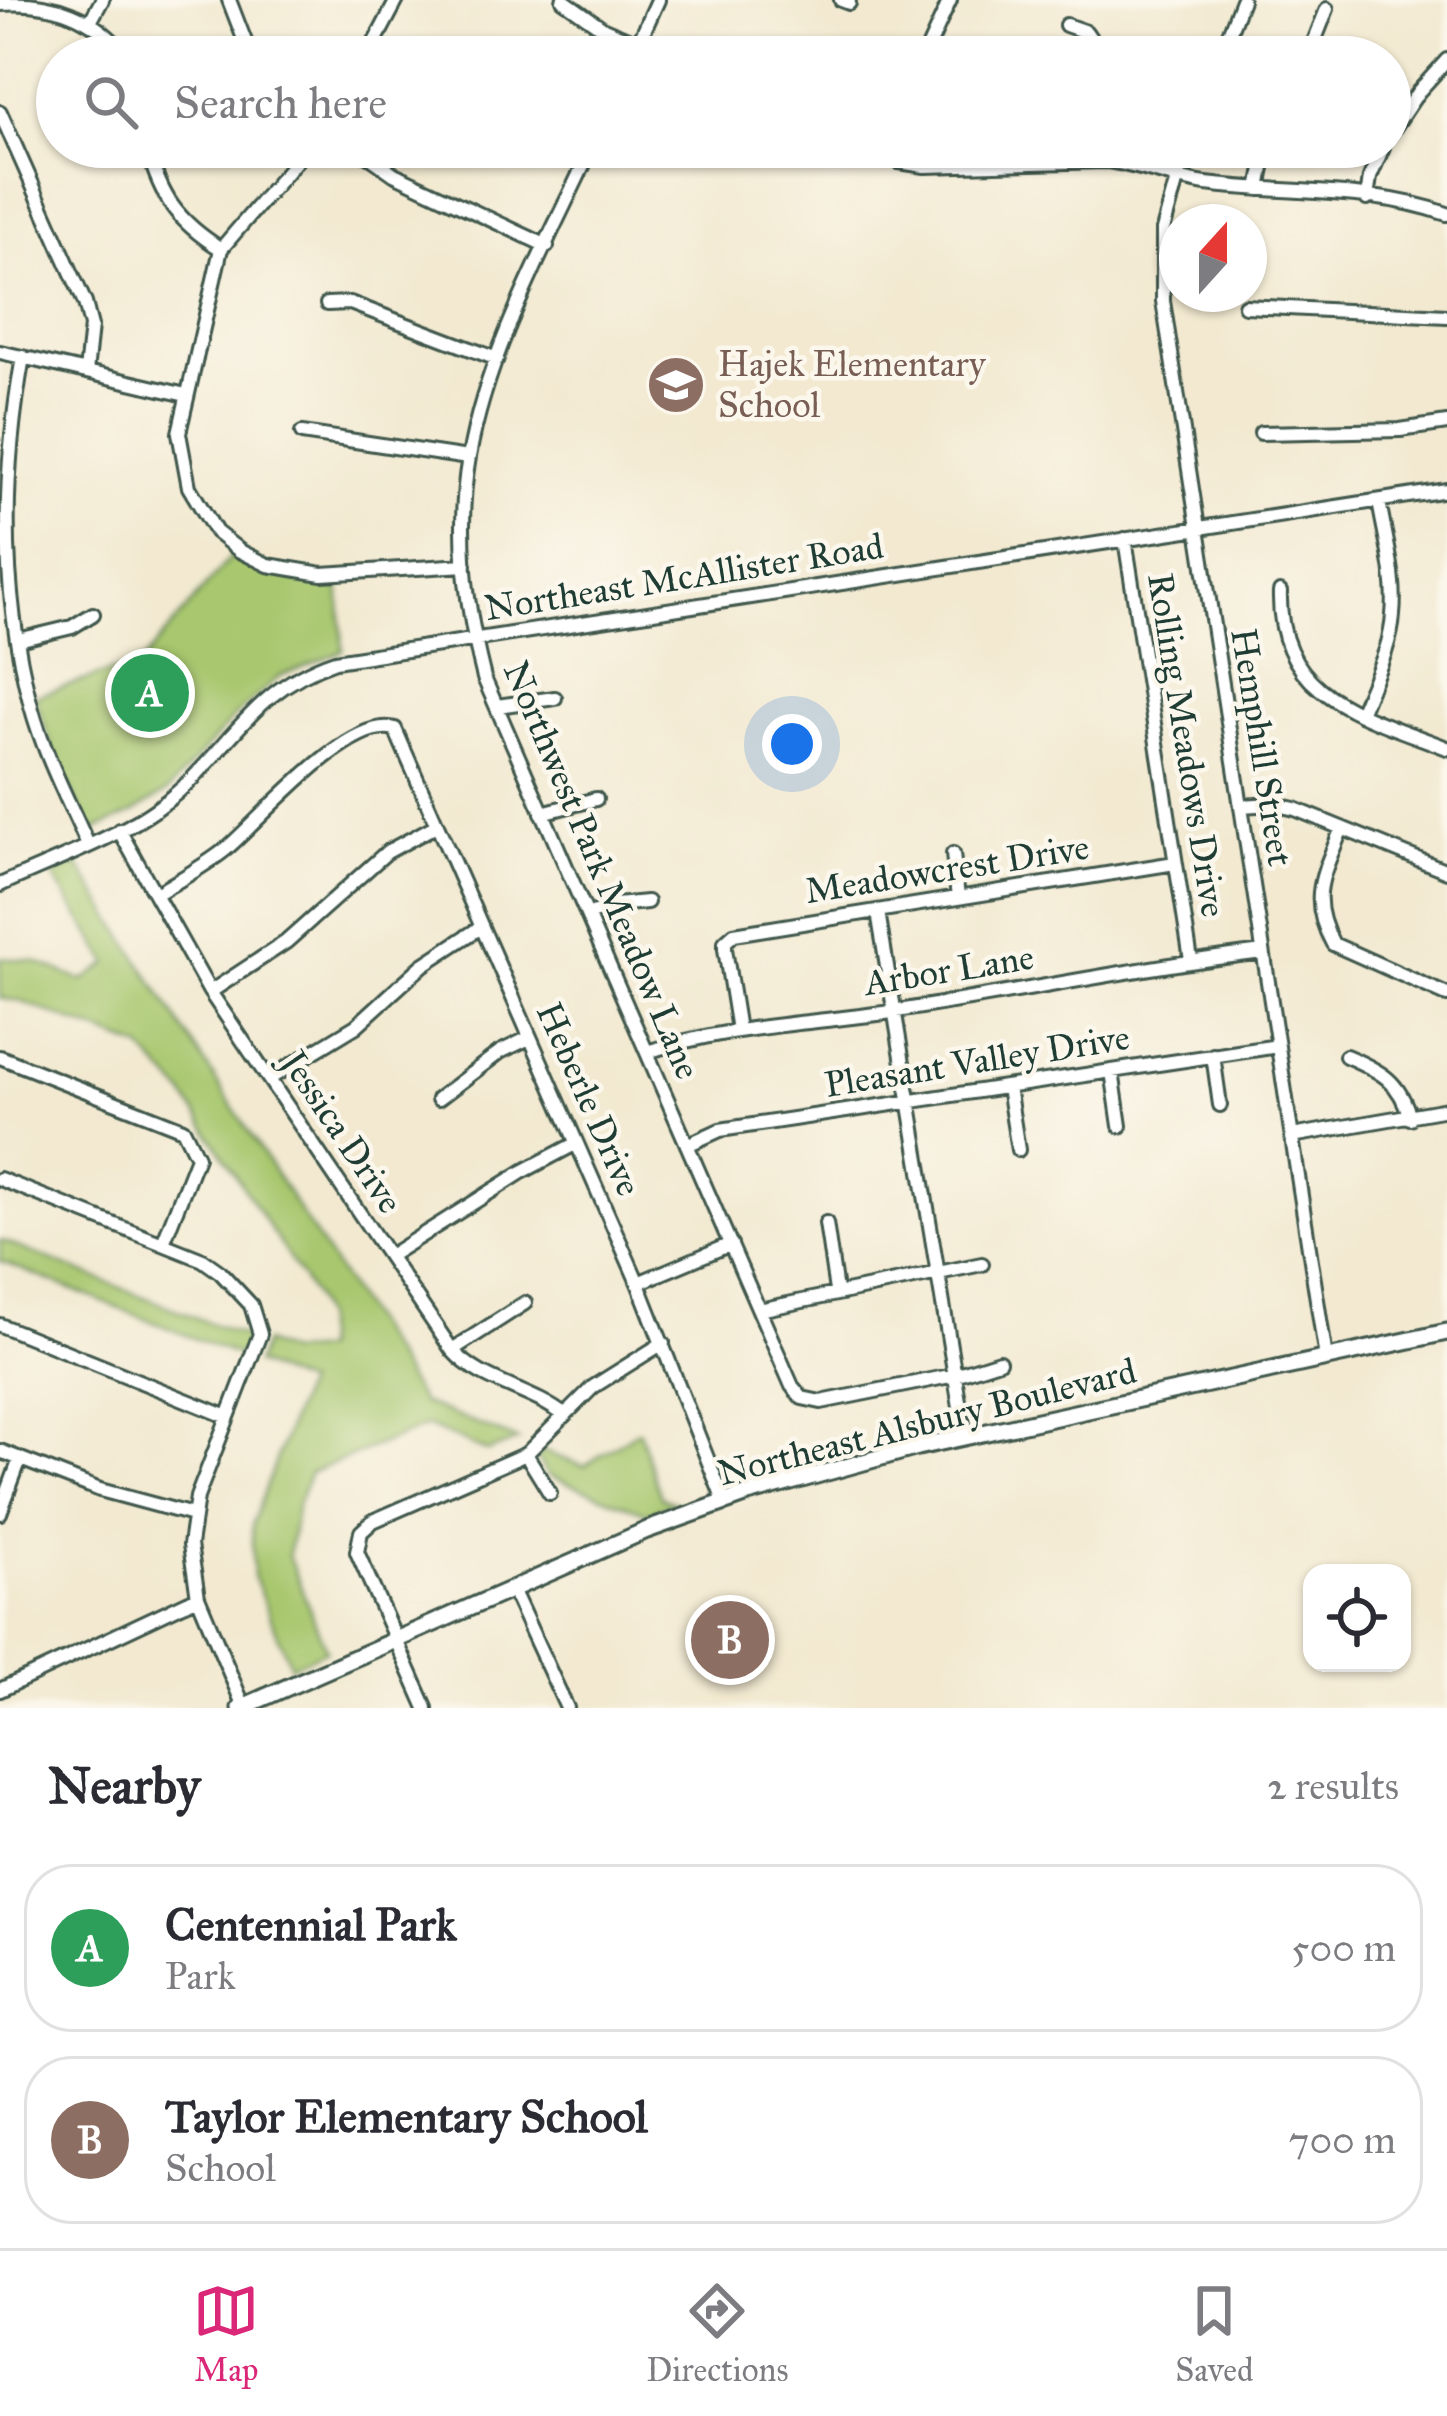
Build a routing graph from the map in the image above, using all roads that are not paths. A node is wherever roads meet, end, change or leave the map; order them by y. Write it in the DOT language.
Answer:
graph roads {
  1 [pos="102,0"];
  2 [pos="229,0"];
  3 [pos="397,0"];
  4 [pos="563,0"];
  5 [pos="658,0"];
  6 [pos="950,0"];
  7 [pos="1242,0"];
  8 [pos="0,4"];
  9 [pos="1328,9"];
  10 [pos="92,20"];
  11 [pos="1066,25"];
  12 [pos="108,36"];
  13 [pos="243,36"];
  14 [pos="378,36"];
  15 [pos="622,36"];
  16 [pos="641,36"];
  17 [pos="934,36"];
  18 [pos="1089,36"];
  19 [pos="1228,36"];
  20 [pos="1317,36"];
  21 [pos="1447,59"];
  22 [pos="1411,102"];
  23 [pos="0,112"];
  24 [pos="155,168"];
  25 [pos="290,168"];
  26 [pos="386,168"];
  27 [pos="582,168"];
  28 [pos="1151,168"];
  29 [pos="1179,168"];
  30 [pos="1263,168"];
  31 [pos="1374,168"];
  32 [pos="1176,176"];
  33 [pos="1259,189"];
  34 [pos="1366,199"];
  35 [pos="1447,214"];
  36 [pos="547,246"];
  37 [pos="221,249"];
  38 [pos="327,304"];
  39 [pos="1267,307"];
  40 [pos="1447,316"];
  41 [pos="0,352"];
  42 [pos="23,357"];
  43 [pos="496,359"];
  44 [pos="86,372"];
  45 [pos="186,395"];
  46 [pos="1447,423"];
  47 [pos="302,433"];
  48 [pos="1261,433"];
  49 [pos="468,458"];
  50 [pos="1447,490"];
  51 [pos="1379,501"];
  52 [pos="1198,528"];
  53 [pos="1125,539"];
  54 [pos="465,565"];
  55 [pos="1280,592"];
  56 [pos="93,614"];
  57 [pos="18,640"];
  58 [pos="474,640"];
  59 [pos="555,698"];
  60 [pos="497,706"];
  61 [pos="1360,714"];
  62 [pos="1447,748"];
  63 [pos="596,799"];
  64 [pos="1240,806"];
  65 [pos="542,813"];
  66 [pos="436,825"];
  67 [pos="1342,828"];
  68 [pos="119,830"];
  69 [pos="87,843"];
  70 [pos="952,854"];
  71 [pos="1175,863"];
  72 [pos="1447,871"];
  73 [pos="0,885"];
  74 [pos="155,894"];
  75 [pos="958,898"];
  76 [pos="647,902"];
  77 [pos="878,912"];
  78 [pos="587,915"];
  79 [pos="481,927"];
  80 [pos="1263,952"];
  81 [pos="1190,961"];
  82 [pos="210,992"];
  83 [pos="1447,995"];
  84 [pos="894,1011"];
  85 [pos="738,1030"];
  86 [pos="529,1038"];
  87 [pos="1278,1046"];
  88 [pos="647,1052"];
  89 [pos="1213,1055"];
  90 [pos="1346,1056"];
  91 [pos="0,1057"];
  92 [pos="1112,1071"];
  93 [pos="270,1078"];
  94 [pos="1008,1087"];
  95 [pos="438,1099"];
  96 [pos="909,1102"];
  97 [pos="1220,1105"];
  98 [pos="1447,1109"];
  99 [pos="1410,1118"];
  100 [pos="1120,1126"];
  101 [pos="1292,1136"];
  102 [pos="575,1144"];
  103 [pos="687,1144"];
  104 [pos="1018,1150"];
  105 [pos="0,1179"];
  106 [pos="826,1222"];
  107 [pos="163,1243"];
  108 [pos="731,1244"];
  109 [pos="389,1256"];
  110 [pos="982,1264"];
  111 [pos="937,1271"];
  112 [pos="638,1283"];
  113 [pos="836,1291"];
  114 [pos="526,1303"];
  115 [pos="759,1310"];
  116 [pos="0,1325"];
  117 [pos="1447,1332"];
  118 [pos="663,1343"];
  119 [pos="452,1350"];
  120 [pos="1326,1358"];
  121 [pos="1000,1361"];
  122 [pos="955,1375"];
  123 [pos="566,1416"];
  124 [pos="229,1417"];
  125 [pos="965,1437"];
  126 [pos="0,1451"];
  127 [pos="526,1454"];
  128 [pos="20,1459"];
  129 [pos="550,1493"];
  130 [pos="724,1501"];
  131 [pos="0,1513"];
  132 [pos="193,1516"];
  133 [pos="512,1589"];
  134 [pos="198,1597"];
  135 [pos="395,1639"];
  136 [pos="0,1690"];
  137 [pos="242,1707"];
  138 [pos="426,1708"];
  139 [pos="567,1708"];
  1 -- 10 [label="street"];
  2 -- 13 [label="street"];
  3 -- 14 [label="street"];
  4 -- 15 [label="street"];
  5 -- 16 [label="street"];
  6 -- 17 [label="street"];
  7 -- 19 [label="street"];
  8 -- 10 [label="street"];
  9 -- 20 [label="street"];
  10 -- 12 [label="street"];
  11 -- 18 [label="street"];
  21 -- 22 [label="street"];
  23 -- 44 [label="street"];
  24 -- 37 [label="street"];
  25 -- 37 [label="street"];
  26 -- 36 [label="street"];
  27 -- 36 [label="street, Northwest Park Meadow Lane"];
  28 -- 32 [label="street"];
  29 -- 32 [label="street, Hemphill Street"];
  30 -- 33 [label="street"];
  31 -- 34 [label="street"];
  32 -- 33 [label="street"];
  32 -- 52 [label="street, Hemphill Street"];
  33 -- 34 [label="street"];
  34 -- 35 [label="street"];
  36 -- 43 [label="street, Northwest Park Meadow Lane"];
  37 -- 45 [label="street"];
  38 -- 43 [label="street"];
  39 -- 40 [label="street"];
  41 -- 42 [label="street"];
  42 -- 44 [label="street"];
  42 -- 57 [label="street"];
  43 -- 49 [label="street, Northwest Park Meadow Lane"];
  44 -- 45 [label="street"];
  45 -- 54 [label="street"];
  46 -- 48 [label="street"];
  47 -- 49 [label="street"];
  49 -- 54 [label="street, Northwest Park Meadow Lane"];
  50 -- 51 [label="street, Northeast McAllister Road"];
  51 -- 52 [label="street, Northeast McAllister Road"];
  51 -- 61 [label="street"];
  52 -- 53 [label="street, Northeast McAllister Road"];
  52 -- 64 [label="street, Hemphill Street"];
  53 -- 58 [label="street, Northeast McAllister Road"];
  53 -- 71 [label="street, Rolling Meadows Drive"];
  54 -- 58 [label="street, Northwest Park Meadow Lane"];
  55 -- 61 [label="street"];
  56 -- 57 [label="street"];
  57 -- 69 [label="street"];
  58 -- 60 [label="street, Northwest Park Meadow Lane"];
  58 -- 68 [label="street, Northeast McAllister Road"];
  59 -- 60 [label="street"];
  60 -- 65 [label="street, Northwest Park Meadow Lane"];
  61 -- 62 [label="street"];
  63 -- 65 [label="street"];
  64 -- 67 [label="street"];
  64 -- 80 [label="street, Hemphill Street"];
  65 -- 78 [label="street, Northwest Park Meadow Lane"];
  66 -- 74 [label="street, Heberle Drive"];
  66 -- 79 [label="street, Heberle Drive"];
  66 -- 82 [label="street"];
  67 -- 72 [label="street"];
  67 -- 83 [label="street"];
  68 -- 69 [label="street, Northeast McAllister Road"];
  68 -- 74 [label="street, Jessica Drive"];
  69 -- 73 [label="street, Northeast McAllister Road"];
  70 -- 75 [label="street"];
  71 -- 75 [label="street, Meadowcrest Drive"];
  71 -- 81 [label="street, Rolling Meadows Drive"];
  74 -- 82 [label="street, Jessica Drive"];
  75 -- 77 [label="street, Meadowcrest Drive"];
  76 -- 78 [label="street"];
  77 -- 84 [label="street"];
  77 -- 85 [label="street, Meadowcrest Drive"];
  78 -- 88 [label="street, Northwest Park Meadow Lane"];
  79 -- 86 [label="street, Heberle Drive"];
  79 -- 93 [label="street"];
  80 -- 81 [label="street, Arbor Lane"];
  80 -- 87 [label="street, Hemphill Street"];
  81 -- 84 [label="street, Arbor Lane"];
  82 -- 93 [label="street, Jessica Drive"];
  84 -- 85 [label="street, Arbor Lane"];
  84 -- 96 [label="street"];
  85 -- 88 [label="street, Arbor Lane"];
  86 -- 95 [label="street"];
  86 -- 102 [label="street, Heberle Drive"];
  87 -- 89 [label="street, Pleasant Valley Drive"];
  87 -- 101 [label="street, Hemphill Street"];
  88 -- 103 [label="street, Northwest Park Meadow Lane"];
  89 -- 92 [label="street, Pleasant Valley Drive"];
  89 -- 97 [label="street"];
  90 -- 99 [label="street"];
  91 -- 107 [label="street"];
  92 -- 94 [label="street, Pleasant Valley Drive"];
  92 -- 100 [label="street"];
  93 -- 109 [label="street, Jessica Drive"];
  94 -- 96 [label="street, Pleasant Valley Drive"];
  94 -- 104 [label="street"];
  96 -- 103 [label="street, Pleasant Valley Drive"];
  96 -- 111 [label="street"];
  98 -- 99 [label="street"];
  99 -- 101 [label="street"];
  101 -- 120 [label="street, Hemphill Street"];
  102 -- 109 [label="street"];
  102 -- 112 [label="street, Heberle Drive"];
  103 -- 108 [label="street, Northwest Park Meadow Lane"];
  105 -- 107 [label="street"];
  106 -- 113 [label="street"];
  107 -- 124 [label="street"];
  108 -- 112 [label="street"];
  108 -- 115 [label="street, Northwest Park Meadow Lane"];
  109 -- 119 [label="street, Jessica Drive"];
  110 -- 111 [label="street"];
  111 -- 113 [label="street"];
  111 -- 122 [label="street"];
  112 -- 118 [label="street, Heberle Drive"];
  113 -- 115 [label="street"];
  114 -- 119 [label="street"];
  115 -- 122 [label="street, Northwest Park Meadow Lane"];
  116 -- 124 [label="street"];
  117 -- 120 [label="main road, Northeast Alsbury Boulevard"];
  118 -- 123 [label="street"];
  118 -- 130 [label="street, Heberle Drive"];
  119 -- 123 [label="street, Jessica Drive"];
  120 -- 125 [label="main road, Northeast Alsbury Boulevard"];
  121 -- 122 [label="street"];
  122 -- 125 [label="street"];
  123 -- 127 [label="street"];
  124 -- 132 [label="street"];
  125 -- 130 [label="main road, Northeast Alsbury Boulevard"];
  126 -- 128 [label="street"];
  127 -- 129 [label="street"];
  127 -- 135 [label="street"];
  128 -- 131 [label="street"];
  128 -- 132 [label="street"];
  130 -- 133 [label="main road, Northeast Alsbury Boulevard"];
  132 -- 134 [label="street"];
  133 -- 135 [label="main road, Northeast Alsbury Boulevard"];
  133 -- 139 [label="street"];
  134 -- 136 [label="street"];
  134 -- 137 [label="street"];
  135 -- 137 [label="main road, Northeast Alsbury Boulevard"];
  135 -- 138 [label="street"];
}
